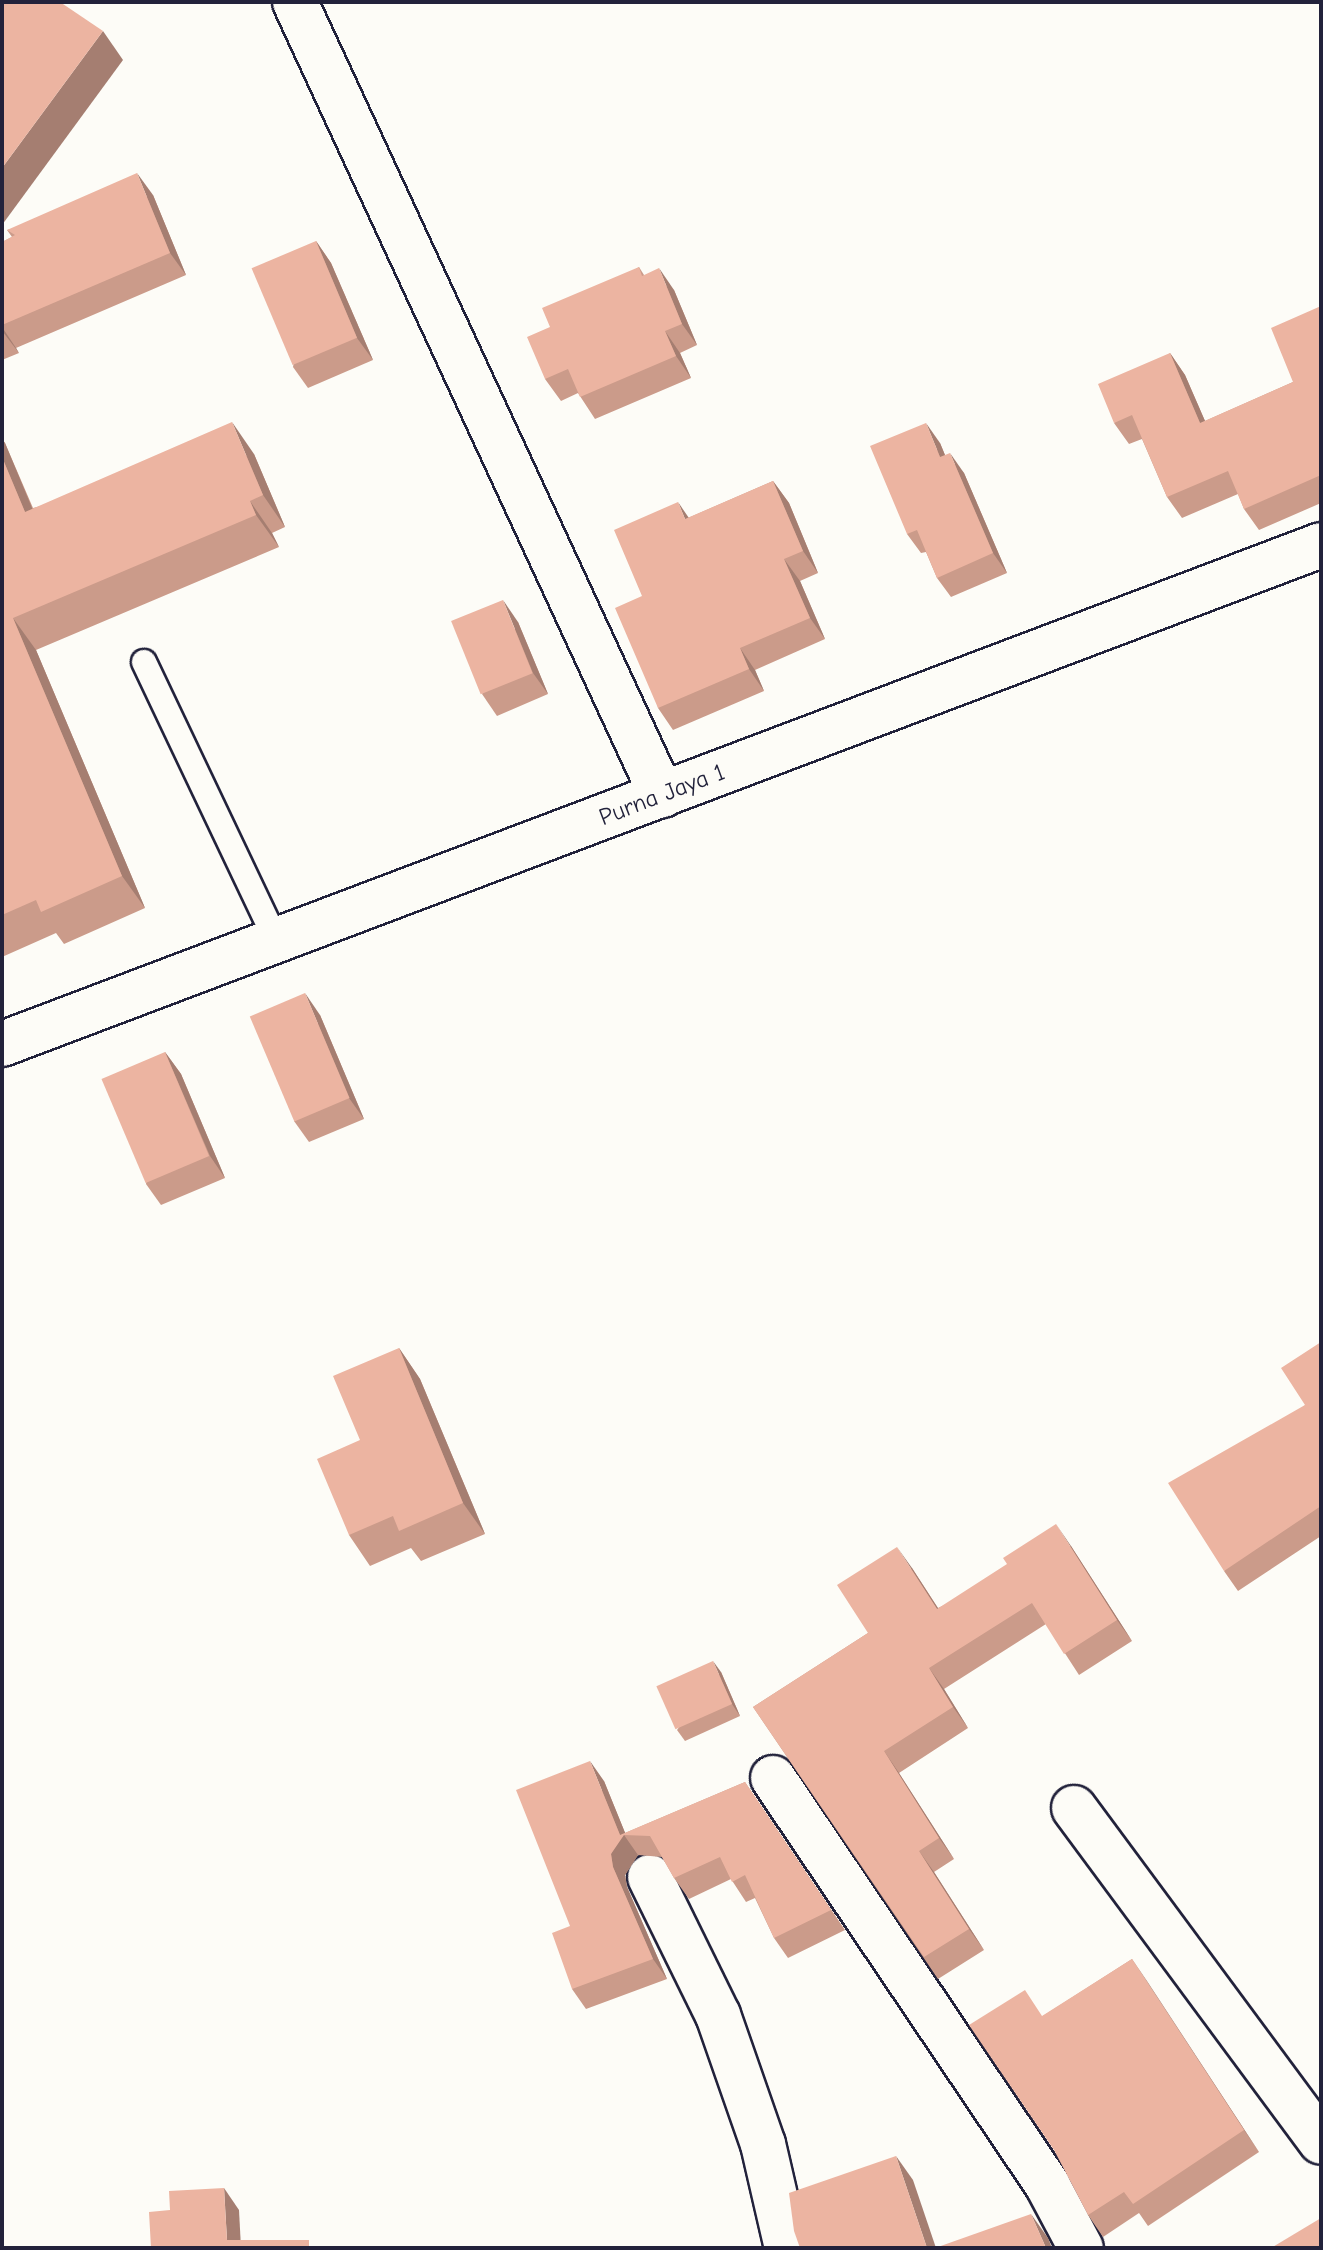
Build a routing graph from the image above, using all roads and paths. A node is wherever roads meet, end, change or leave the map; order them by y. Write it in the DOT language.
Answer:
graph roads {
  1 [pos="295,2"];
  2 [pos="1321,545"];
  3 [pos="144,662"];
  4 [pos="662,795"];
  5 [pos="277,942"];
  6 [pos="2,1044"];
  7 [pos="773,1778"];
  8 [pos="1074,1808"];
  9 [pos="650,1877"];
  10 [pos="1321,2142"];
  11 [pos="787,2248"];
  12 [pos="1081,2248"];
  1 -- 4 [label="street"];
  2 -- 4 [label="street, Purna Jaya 1"];
  3 -- 5 [label="lane"];
  4 -- 5 [label="street, Purna Jaya 1"];
  5 -- 6 [label="street, Purna Jaya 1"];
  7 -- 12 [label="street"];
  8 -- 10 [label="street"];
  9 -- 11 [label="street"];
}
